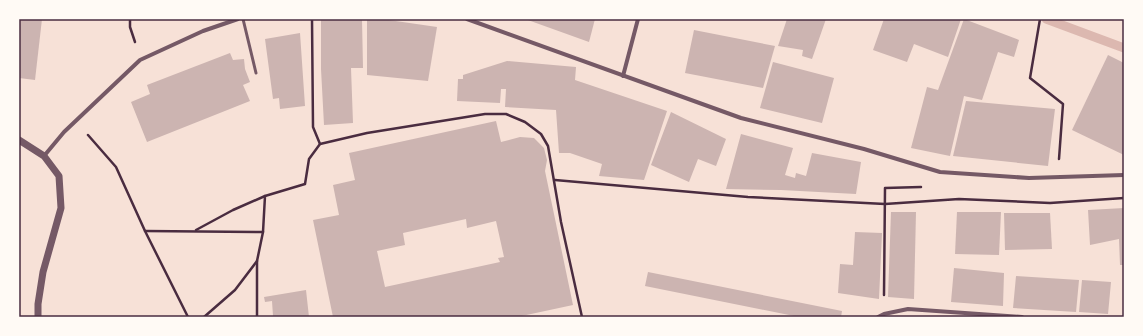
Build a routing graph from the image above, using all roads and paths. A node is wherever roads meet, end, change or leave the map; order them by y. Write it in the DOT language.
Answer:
graph roads {
  1 [pos="130,19"];
  2 [pos="238,19"];
  3 [pos="243,19"];
  4 [pos="312,19"];
  5 [pos="468,19"];
  6 [pos="638,19"];
  7 [pos="1040,19"];
  8 [pos="140,60"];
  9 [pos="256,73"];
  10 [pos="623,76"];
  11 [pos="76,121"];
  12 [pos="19,140"];
  13 [pos="320,144"];
  14 [pos="44,156"];
  15 [pos="1124,176"];
  16 [pos="1058,177"];
  17 [pos="554,180"];
  18 [pos="924,187"];
  19 [pos="265,196"];
  20 [pos="1124,198"];
  21 [pos="885,204"];
  22 [pos="145,231"];
  23 [pos="194,231"];
  24 [pos="263,232"];
  25 [pos="257,261"];
  26 [pos="884,314"];
  27 [pos="38,317"];
  28 [pos="188,317"];
  29 [pos="204,317"];
  30 [pos="257,317"];
  31 [pos="582,317"];
  32 [pos="878,317"];
  33 [pos="1022,317"];
  1 -- 8 [label="path"];
  2 -- 8 [label="street"];
  3 -- 9 [label="lane"];
  4 -- 13 [label="path"];
  5 -- 10 [label="street"];
  6 -- 10 [label="street"];
  7 -- 16 [label="path"];
  8 -- 11 [label="street"];
  10 -- 16 [label="street"];
  11 -- 14 [label="street"];
  11 -- 22 [label="path"];
  12 -- 14 [label="street"];
  13 -- 17 [label="path"];
  13 -- 19 [label="path"];
  14 -- 27 [label="street"];
  15 -- 16 [label="street"];
  17 -- 21 [label="path"];
  17 -- 31 [label="path"];
  18 -- 21 [label="path"];
  19 -- 23 [label="path"];
  19 -- 24 [label="path"];
  20 -- 21 [label="path"];
  21 -- 26 [label="path"];
  22 -- 23 [label="path"];
  22 -- 28 [label="path"];
  23 -- 24 [label="path"];
  24 -- 25 [label="path"];
  25 -- 29 [label="path"];
  25 -- 30 [label="path"];
  26 -- 32 [label="street"];
  26 -- 33 [label="street"];
}
